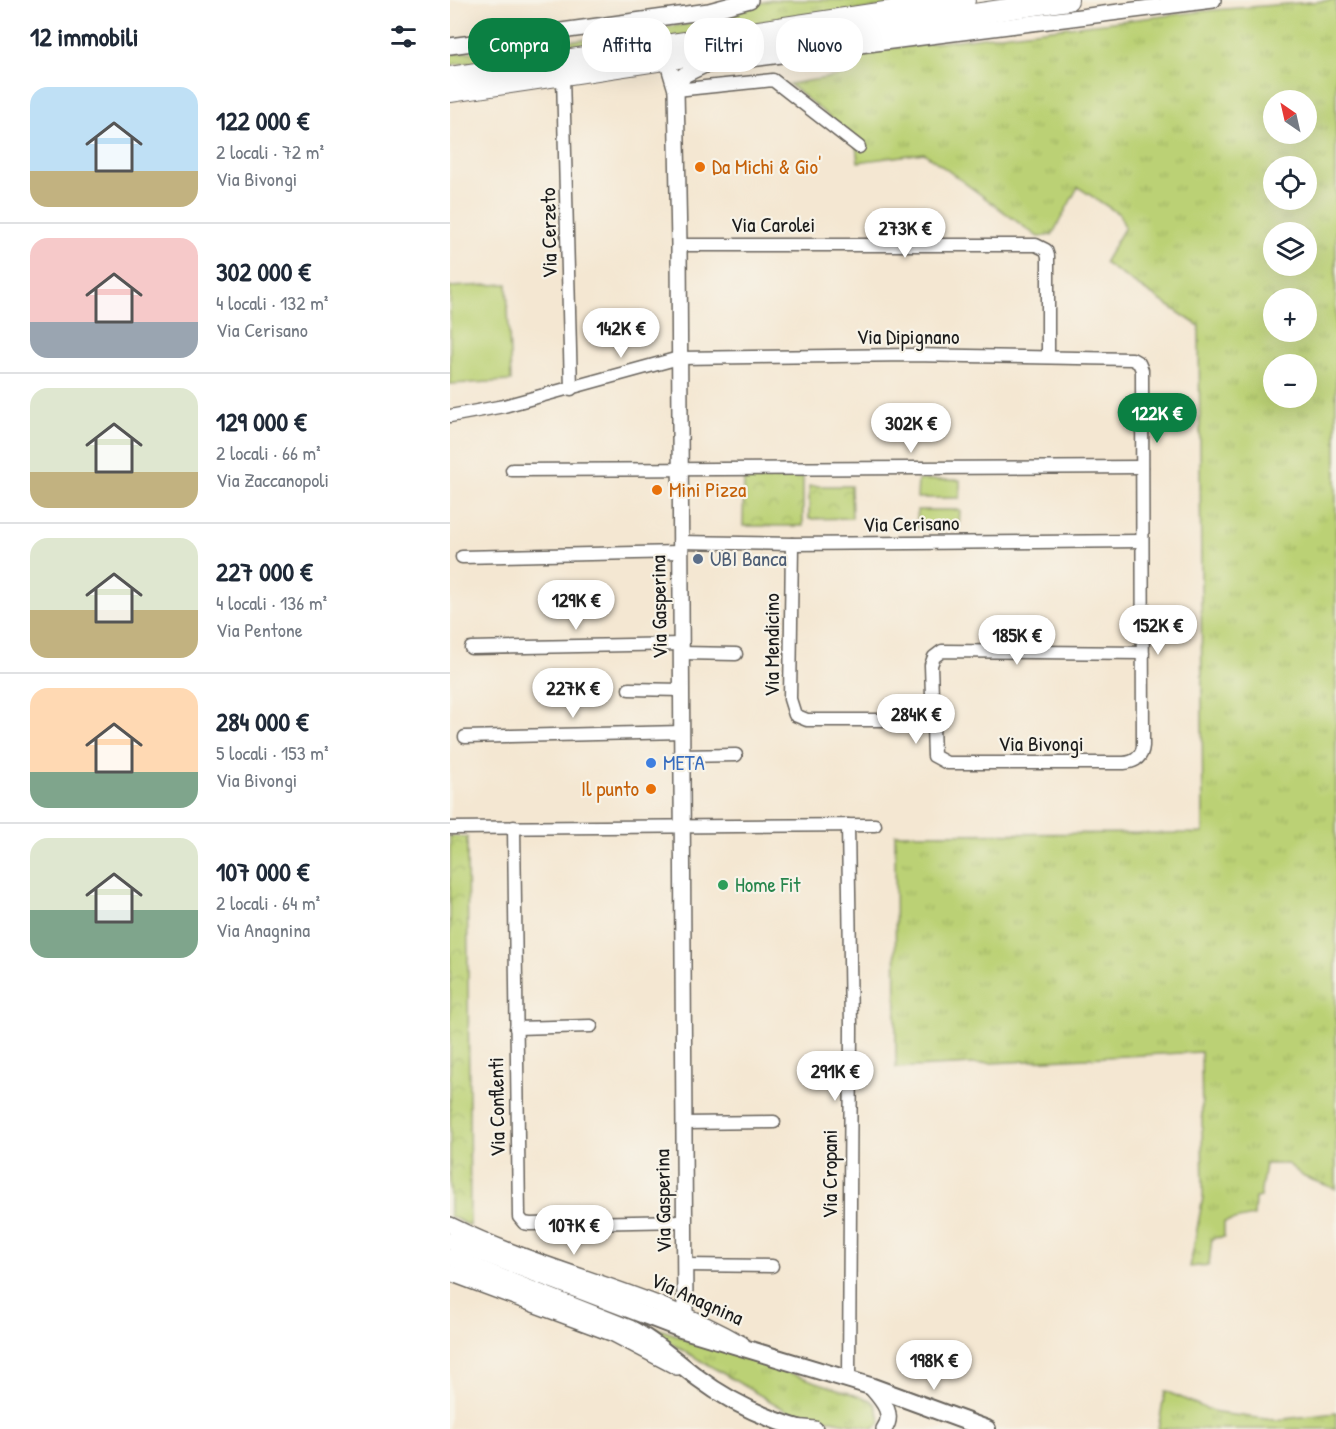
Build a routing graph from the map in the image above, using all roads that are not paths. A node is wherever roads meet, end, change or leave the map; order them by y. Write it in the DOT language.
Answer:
graph roads {
  1 [pos="965,0"];
  2 [pos="1068,0"];
  3 [pos="1213,0"];
  4 [pos="744,1"];
  5 [pos="657,18"];
  6 [pos="919,22"];
  7 [pos="1007,25"];
  8 [pos="582,28"];
  9 [pos="769,44"];
  10 [pos="450,46"];
  11 [pos="764,46"];
  12 [pos="672,51"];
  13 [pos="764,57"];
  14 [pos="672,59"];
  15 [pos="582,64"];
  16 [pos="582,70"];
  17 [pos="671,72"];
  18 [pos="691,72"];
  19 [pos="563,76"];
  20 [pos="450,77"];
  21 [pos="676,90"];
  22 [pos="450,92"];
  23 [pos="860,147"];
  24 [pos="679,245"];
  25 [pos="1048,357"];
  26 [pos="679,358"];
  27 [pos="1138,362"];
  28 [pos="571,389"];
  29 [pos="450,416"];
  30 [pos="1142,467"];
  31 [pos="512,470"];
  32 [pos="680,470"];
  33 [pos="1142,541"];
  34 [pos="792,544"];
  35 [pos="680,547"];
  36 [pos="462,557"];
  37 [pos="471,648"];
  38 [pos="681,649"];
  39 [pos="1143,653"];
  40 [pos="736,654"];
  41 [pos="629,689"];
  42 [pos="681,690"];
  43 [pos="931,720"];
  44 [pos="682,732"];
  45 [pos="465,738"];
  46 [pos="736,755"];
  47 [pos="681,756"];
  48 [pos="681,825"];
  49 [pos="848,825"];
  50 [pos="875,825"];
  51 [pos="514,827"];
  52 [pos="450,828"];
  53 [pos="591,1026"];
  54 [pos="516,1028"];
  55 [pos="774,1122"];
  56 [pos="683,1123"];
  57 [pos="685,1221"];
  58 [pos="450,1225"];
  59 [pos="450,1241"];
  60 [pos="450,1257"];
  61 [pos="685,1265"];
  62 [pos="772,1266"];
  63 [pos="450,1273"];
  64 [pos="685,1315"];
  65 [pos="758,1353"];
  66 [pos="698,1378"];
  67 [pos="849,1379"];
  68 [pos="870,1386"];
  69 [pos="797,1428"];
  70 [pos="815,1429"];
  71 [pos="884,1429"];
  72 [pos="987,1429"];
  1 -- 12 [label="main road"];
  2 -- 6 [label="main road"];
  3 -- 7 [label="street"];
  4 -- 5 [label="street"];
  6 -- 7 [label="street"];
  6 -- 9 [label="main road"];
  7 -- 13 [label="street"];
  8 -- 10 [label="street"];
  9 -- 11 [label="street"];
  9 -- 14 [label="main road"];
  15 -- 20 [label="main road"];
  16 -- 19 [label="main road"];
  17 -- 21 [label="street, Via Gasperina"];
  18 -- 21 [label="street"];
  19 -- 22 [label="main road"];
  19 -- 28 [label="street, Via Cerzeto"];
  21 -- 23 [label="street"];
  21 -- 24 [label="street, Via Gasperina"];
  24 -- 25 [label="street, Via Carolei"];
  24 -- 26 [label="street, Via Gasperina"];
  25 -- 26 [label="street, Via Dipignano"];
  25 -- 27 [label="street, Via Dipignano"];
  26 -- 28 [label="street, Via Dipignano"];
  26 -- 32 [label="street, Via Gasperina"];
  27 -- 30 [label="street, Via Bivongi"];
  28 -- 29 [label="street, Via Dipignano"];
  30 -- 32 [label="street"];
  30 -- 33 [label="street, Via Bivongi"];
  31 -- 32 [label="street"];
  32 -- 35 [label="street, Via Gasperina"];
  33 -- 34 [label="street, Via Cerisano"];
  33 -- 39 [label="street, Via Bivongi"];
  34 -- 35 [label="street, Via Cerisano"];
  34 -- 43 [label="street, Via Mendicino"];
  35 -- 36 [label="street, Via Cerisano"];
  35 -- 38 [label="street, Via Gasperina"];
  37 -- 38 [label="street"];
  38 -- 40 [label="street"];
  38 -- 42 [label="street, Via Gasperina"];
  39 -- 43 [label="street, Via Bivongi"];
  39 -- 43 [label="street, Via Bivongi"];
  41 -- 42 [label="street"];
  42 -- 44 [label="street, Via Gasperina"];
  44 -- 45 [label="street"];
  44 -- 47 [label="street, Via Gasperina"];
  46 -- 47 [label="street"];
  47 -- 48 [label="street, Via Gasperina"];
  48 -- 49 [label="street"];
  48 -- 51 [label="street"];
  48 -- 56 [label="street, Via Gasperina"];
  49 -- 50 [label="street"];
  49 -- 67 [label="street, Via Cropani"];
  51 -- 52 [label="street"];
  51 -- 54 [label="street, Via Conflenti"];
  53 -- 54 [label="street"];
  54 -- 57 [label="street, Via Conflenti"];
  55 -- 56 [label="street, Via Gasperina"];
  56 -- 57 [label="street, Via Gasperina"];
  57 -- 61 [label="street, Via Gasperina"];
  58 -- 64 [label="street, Via Anagnina"];
  59 -- 65 [label="main road, Via Anagnina"];
  60 -- 66 [label="main road"];
  61 -- 62 [label="street"];
  61 -- 64 [label="street, Via Gasperina"];
  63 -- 66 [label="street"];
  64 -- 65 [label="street, Via Anagnina"];
  65 -- 67 [label="main road, Via Anagnina"];
  66 -- 69 [label="main road"];
  67 -- 68 [label="main road, Via Anagnina"];
  68 -- 71 [label="street"];
  68 -- 72 [label="main road, Via Anagnina"];
  69 -- 70 [label="street"];
}
